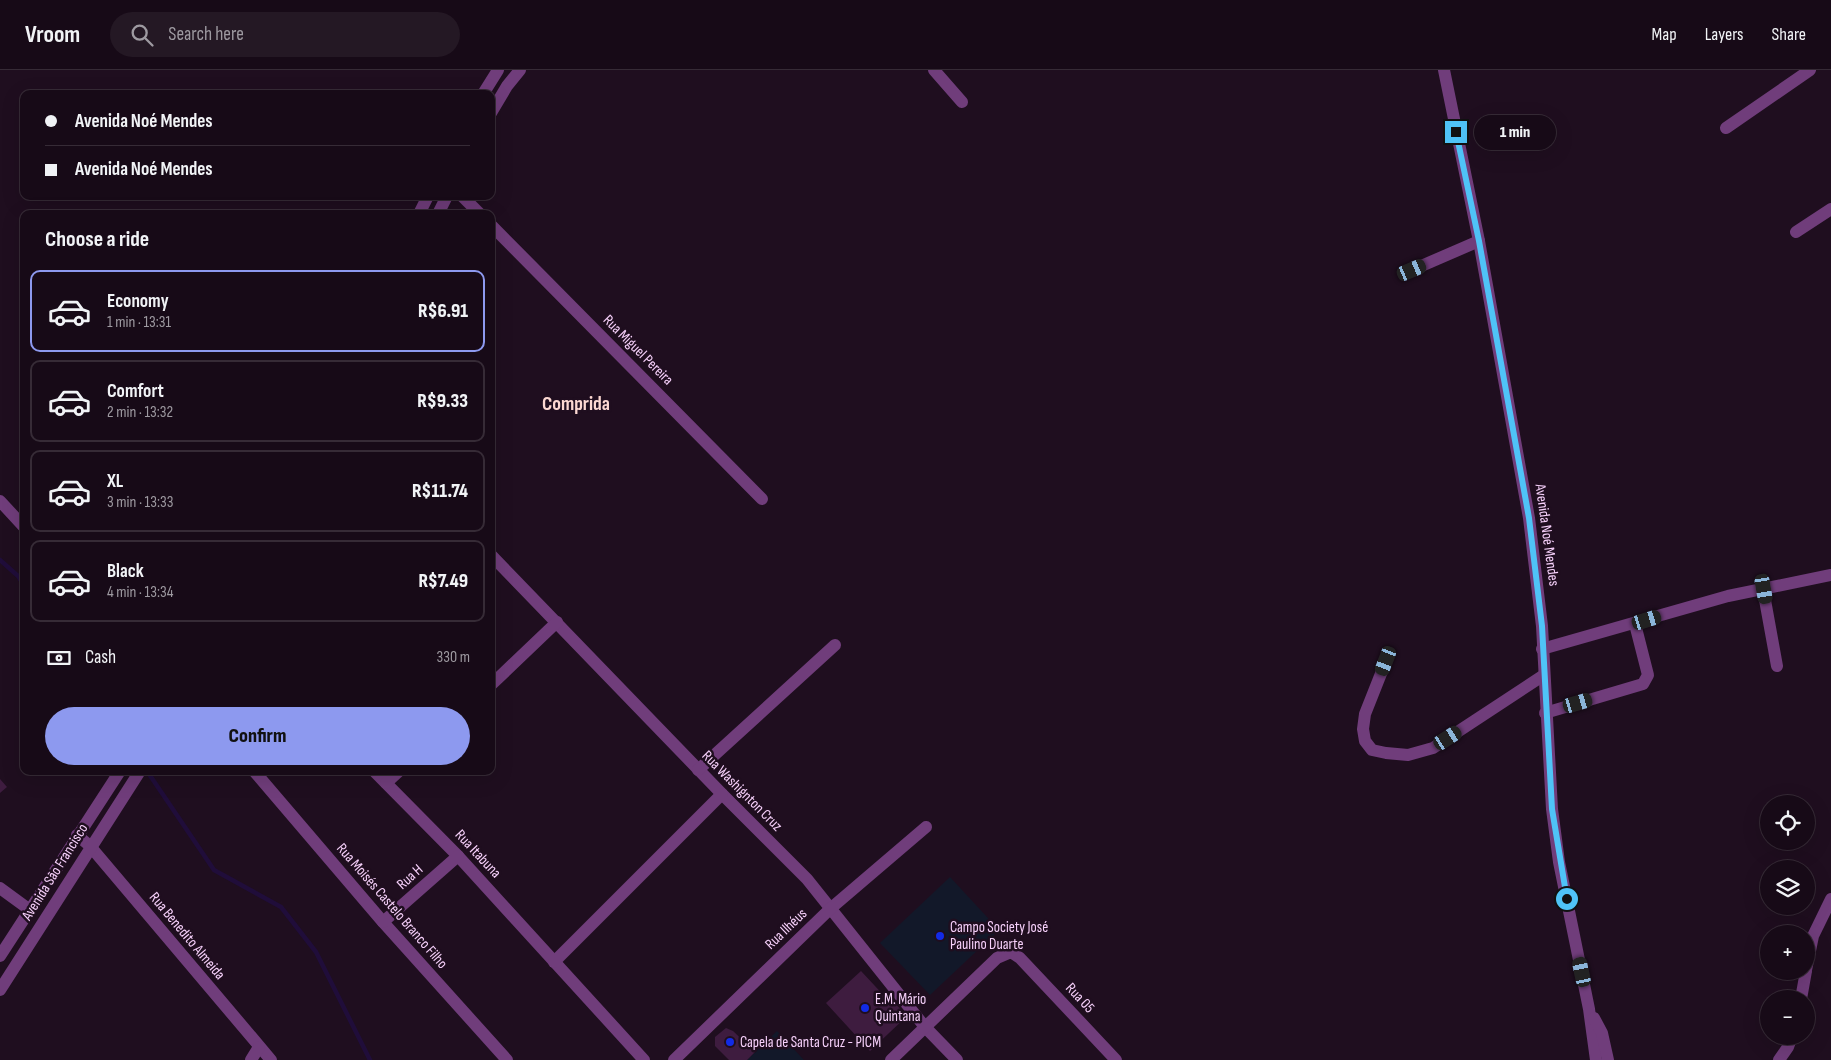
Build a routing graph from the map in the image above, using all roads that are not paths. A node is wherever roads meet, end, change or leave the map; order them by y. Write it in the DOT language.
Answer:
graph roads {
  1 [pos="520,70"];
  2 [pos="934,70"];
  3 [pos="1444,70"];
  4 [pos="1810,70"];
  5 [pos="494,71"];
  6 [pos="507,86"];
  7 [pos="485,90"];
  8 [pos="962,102"];
  9 [pos="495,106"];
  10 [pos="1726,128"];
  11 [pos="466,200"];
  12 [pos="1831,208"];
  13 [pos="476,210"];
  14 [pos="495,229"];
  15 [pos="1796,232"];
  16 [pos="1479,241"];
  17 [pos="1412,270"];
  18 [pos="762,499"];
  19 [pos="0,501"];
  20 [pos="20,523"];
  21 [pos="495,559"];
  22 [pos="1831,575"];
  23 [pos="1764,589"];
  24 [pos="557,622"];
  25 [pos="1635,624"];
  26 [pos="835,645"];
  27 [pos="1542,648"];
  28 [pos="1386,661"];
  29 [pos="1777,666"];
  30 [pos="1544,675"];
  31 [pos="495,681"];
  32 [pos="1546,713"];
  33 [pos="698,770"];
  34 [pos="117,775"];
  35 [pos="137,775"];
  36 [pos="257,775"];
  37 [pos="378,775"];
  38 [pos="395,775"];
  39 [pos="386,783"];
  40 [pos="105,794"];
  41 [pos="722,794"];
  42 [pos="117,805"];
  43 [pos="926,827"];
  44 [pos="77,835"];
  45 [pos="90,846"];
  46 [pos="458,856"];
  47 [pos="0,888"];
  48 [pos="1831,899"];
  49 [pos="830,909"];
  50 [pos="30,910"];
  51 [pos="383,922"];
  52 [pos="1815,931"];
  53 [pos="0,956"];
  54 [pos="554,962"];
  55 [pos="0,990"];
  56 [pos="1589,1009"];
  57 [pos="926,1027"];
  58 [pos="1789,1045"];
  59 [pos="259,1047"];
  60 [pos="686,1050"];
  61 [pos="251,1060"];
  62 [pos="271,1060"];
  63 [pos="507,1060"];
  64 [pos="644,1060"];
  65 [pos="674,1060"];
  66 [pos="694,1060"];
  67 [pos="890,1060"];
  68 [pos="957,1060"];
  69 [pos="1116,1060"];
  70 [pos="1596,1060"];
  71 [pos="1608,1060"];
  72 [pos="1779,1060"];
  1 -- 6 [label="street"];
  2 -- 8 [label="street"];
  3 -- 16 [label="street, Avenida Noé Mendes"];
  4 -- 10 [label="street"];
  5 -- 6 [label="street"];
  5 -- 7 [label="street"];
  6 -- 9 [label="street"];
  11 -- 13 [label="street"];
  12 -- 15 [label="street"];
  14 -- 18 [label="street, Rua Miguel Pereira"];
  16 -- 17 [label="street"];
  16 -- 27 [label="street, Avenida Noé Mendes"];
  19 -- 20 [label="street"];
  21 -- 24 [label="street, Rua Washignton Cruz"];
  22 -- 23 [label="street"];
  23 -- 25 [label="street"];
  23 -- 29 [label="street"];
  24 -- 31 [label="street"];
  24 -- 33 [label="street, Rua Washignton Cruz"];
  25 -- 27 [label="street"];
  25 -- 32 [label="street"];
  26 -- 33 [label="street"];
  27 -- 30 [label="street, Avenida Noé Mendes"];
  28 -- 30 [label="street"];
  30 -- 32 [label="street, Avenida Noé Mendes"];
  32 -- 56 [label="street, Avenida Noé Mendes"];
  33 -- 41 [label="street, Rua Washignton Cruz"];
  34 -- 40 [label="street, Avenida São Francisco"];
  35 -- 42 [label="street, Avenida São Francisco"];
  36 -- 51 [label="street, Rua Moisés Castelo Branco Filho"];
  37 -- 39 [label="street, Rua Itabuna"];
  38 -- 39 [label="street"];
  39 -- 46 [label="street, Rua Itabuna"];
  40 -- 42 [label="street"];
  40 -- 44 [label="street, Avenida São Francisco"];
  41 -- 49 [label="street, Rua Washignton Cruz"];
  41 -- 54 [label="street"];
  42 -- 45 [label="street, Avenida São Francisco"];
  43 -- 49 [label="street, Rua Ilhéus"];
  44 -- 45 [label="street, Rua Benedito Almeida"];
  44 -- 50 [label="street, Avenida São Francisco"];
  45 -- 55 [label="street, Avenida São Francisco"];
  45 -- 59 [label="street, Rua Benedito Almeida"];
  46 -- 51 [label="street, Rua H"];
  46 -- 54 [label="street, Rua Itabuna"];
  47 -- 50 [label="street"];
  48 -- 52 [label="street"];
  49 -- 57 [label="street, Rua Washignton Cruz"];
  49 -- 60 [label="street, Rua Ilhéus"];
  50 -- 53 [label="street, Avenida São Francisco"];
  51 -- 63 [label="street, Rua Moisés Castelo Branco Filho"];
  54 -- 64 [label="street, Rua Itabuna"];
  56 -- 70 [label="street, Avenida Noé Mendes"];
  56 -- 71 [label="street, Avenida Noé Mendes"];
  57 -- 67 [label="street"];
  57 -- 68 [label="street, Rua Washignton Cruz"];
  57 -- 69 [label="street, Rua 05"];
  58 -- 72 [label="street"];
  59 -- 61 [label="street"];
  59 -- 62 [label="street, Rua Benedito Almeida"];
  60 -- 65 [label="street, Rua Ilhéus"];
  60 -- 66 [label="street"];
}
